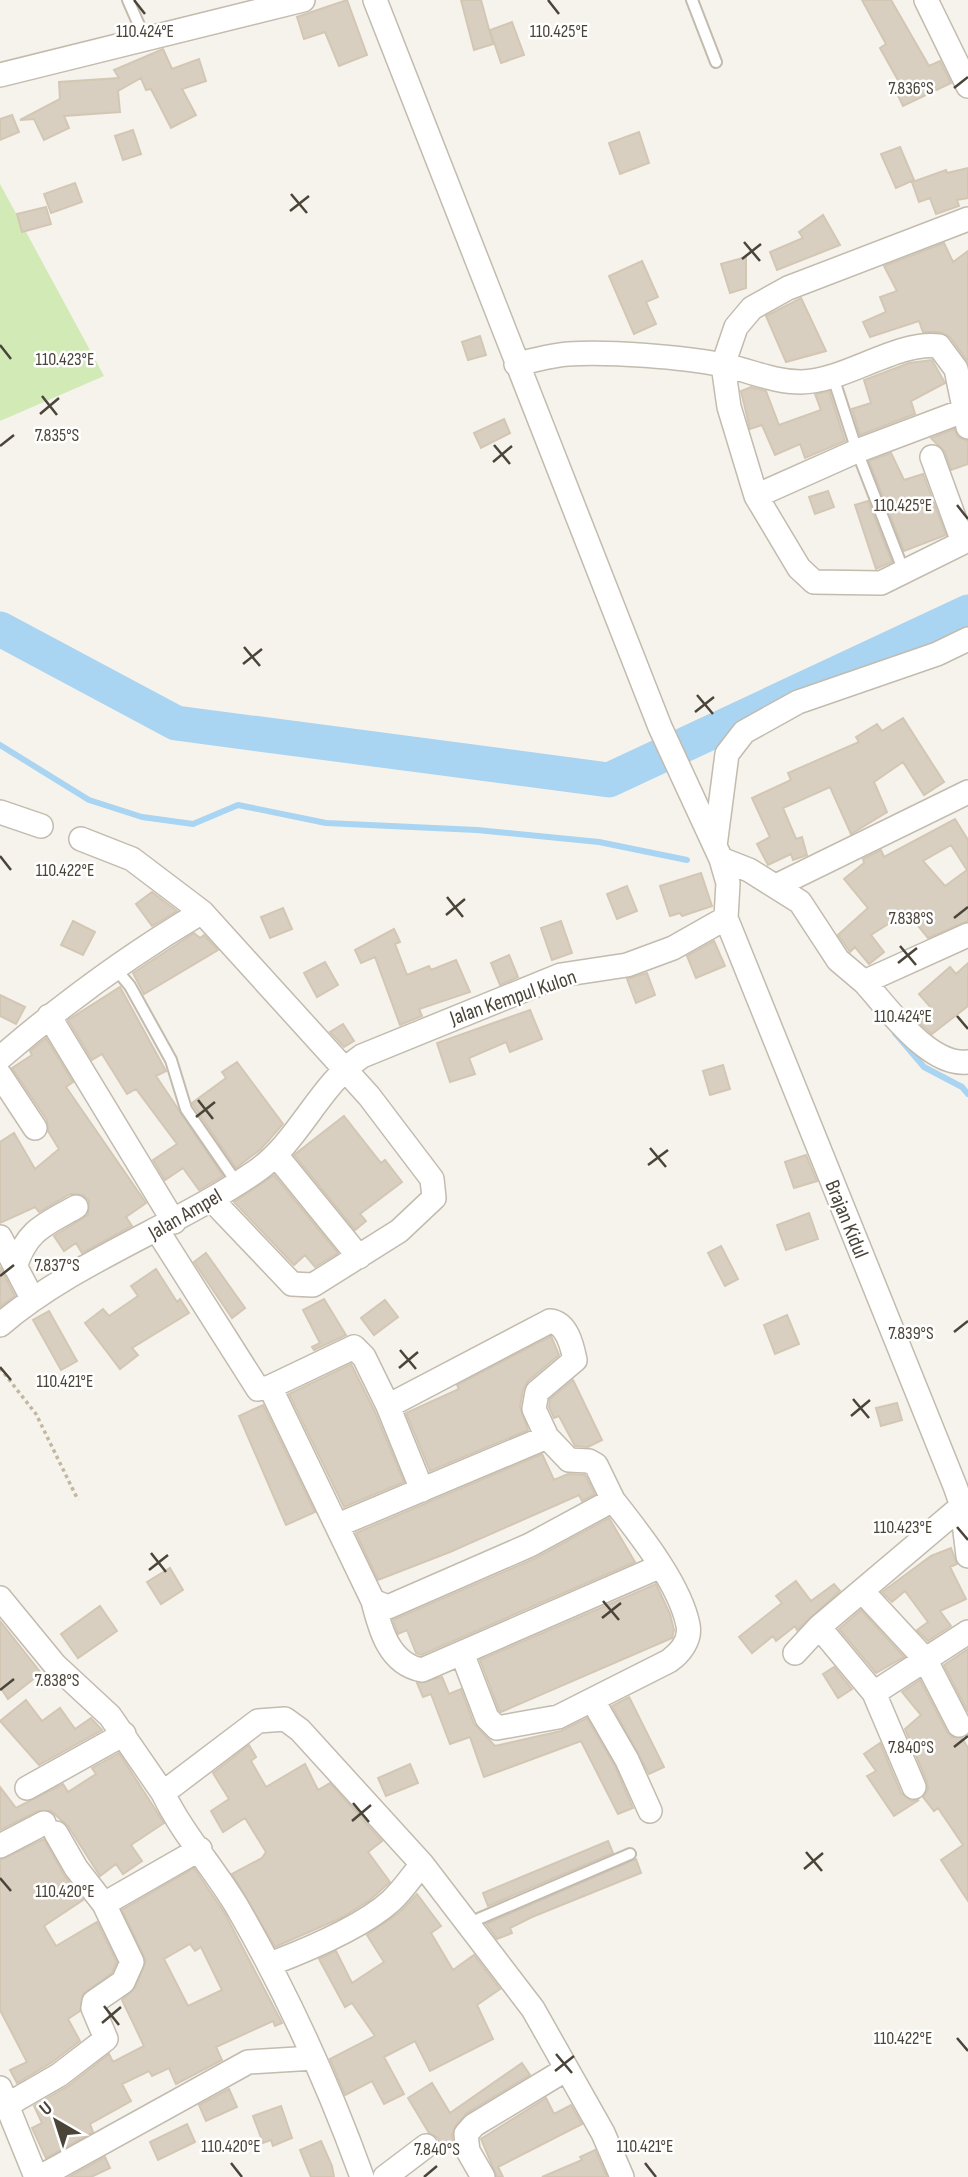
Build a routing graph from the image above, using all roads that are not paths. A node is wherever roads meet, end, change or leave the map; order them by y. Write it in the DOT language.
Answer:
graph roads {
  1 [pos="128,0"];
  2 [pos="303,0"];
  3 [pos="374,0"];
  4 [pos="692,0"];
  5 [pos="926,0"];
  6 [pos="145,39"];
  7 [pos="716,62"];
  8 [pos="0,75"];
  9 [pos="968,86"];
  10 [pos="964,226"];
  11 [pos="516,364"];
  12 [pos="723,365"];
  13 [pos="833,377"];
  14 [pos="965,419"];
  15 [pos="857,451"];
  16 [pos="932,457"];
  17 [pos="756,496"];
  18 [pos="966,541"];
  19 [pos="904,572"];
  20 [pos="968,639"];
  21 [pos="968,792"];
  22 [pos="0,812"];
  23 [pos="41,826"];
  24 [pos="80,839"];
  25 [pos="718,852"];
  26 [pos="776,886"];
  27 [pos="202,912"];
  28 [pos="726,918"];
  29 [pos="968,935"];
  30 [pos="114,967"];
  31 [pos="864,982"];
  32 [pos="49,1016"];
  33 [pos="0,1058"];
  34 [pos="968,1062"];
  35 [pos="342,1070"];
  36 [pos="0,1075"];
  37 [pos="35,1128"];
  38 [pos="276,1155"];
  39 [pos="237,1184"];
  40 [pos="212,1200"];
  41 [pos="76,1207"];
  42 [pos="166,1226"];
  43 [pos="0,1237"];
  44 [pos="359,1257"];
  45 [pos="15,1267"];
  46 [pos="32,1298"];
  47 [pos="0,1325"];
  48 [pos="270,1387"];
  49 [pos="388,1406"];
  50 [pos="547,1437"];
  51 [pos="422,1490"];
  52 [pos="613,1500"];
  53 [pos="962,1506"];
  54 [pos="338,1525"];
  55 [pos="968,1556"];
  56 [pos="661,1566"];
  57 [pos="863,1591"];
  58 [pos="0,1598"];
  59 [pos="373,1601"];
  60 [pos="818,1627"];
  61 [pos="968,1632"];
  62 [pos="462,1653"];
  63 [pos="795,1653"];
  64 [pos="925,1660"];
  65 [pos="874,1693"];
  66 [pos="593,1702"];
  67 [pos="959,1725"];
  68 [pos="124,1734"];
  69 [pos="914,1787"];
  70 [pos="27,1788"];
  71 [pos="163,1793"];
  72 [pos="650,1811"];
  73 [pos="0,1846"];
  74 [pos="200,1849"];
  75 [pos="629,1854"];
  76 [pos="422,1864"];
  77 [pos="104,1905"];
  78 [pos="470,1923"];
  79 [pos="270,1964"];
  80 [pos="314,2057"];
  81 [pos="565,2070"];
  82 [pos="3,2096"];
  83 [pos="426,2146"];
  84 [pos="38,2177"];
  85 [pos="362,2177"];
  86 [pos="384,2177"];
  87 [pos="483,2177"];
  88 [pos="622,2177"];
  1 -- 6 [label="lane"];
  2 -- 6 [label="street"];
  3 -- 11 [label="street"];
  4 -- 7 [label="lane"];
  5 -- 9 [label="street"];
  6 -- 8 [label="street"];
  10 -- 12 [label="street"];
  11 -- 12 [label="street"];
  11 -- 25 [label="street"];
  12 -- 13 [label="street"];
  12 -- 17 [label="street"];
  13 -- 14 [label="street"];
  13 -- 15 [label="lane"];
  14 -- 15 [label="street"];
  15 -- 17 [label="street"];
  15 -- 19 [label="lane"];
  16 -- 18 [label="street"];
  17 -- 19 [label="street"];
  18 -- 19 [label="street"];
  20 -- 25 [label="street"];
  21 -- 26 [label="street"];
  22 -- 23 [label="street"];
  24 -- 27 [label="street"];
  25 -- 26 [label="street"];
  25 -- 28 [label="street, Brajan Kidul"];
  26 -- 31 [label="street"];
  27 -- 30 [label="street"];
  27 -- 35 [label="street"];
  28 -- 35 [label="street, Jalan Kempul Kulon"];
  28 -- 53 [label="street, Brajan Kidul"];
  29 -- 31 [label="street"];
  30 -- 32 [label="street"];
  30 -- 39 [label="lane"];
  31 -- 34 [label="street"];
  32 -- 33 [label="street"];
  32 -- 42 [label="street"];
  35 -- 38 [label="street, Jalan Ampel"];
  35 -- 44 [label="street"];
  36 -- 37 [label="street"];
  38 -- 39 [label="street, Jalan Ampel"];
  38 -- 44 [label="street"];
  39 -- 40 [label="street, Jalan Ampel"];
  40 -- 42 [label="street, Jalan Ampel"];
  40 -- 44 [label="street"];
  41 -- 45 [label="street"];
  42 -- 46 [label="street, Jalan Ampel"];
  42 -- 48 [label="street"];
  43 -- 45 [label="street"];
  45 -- 46 [label="street"];
  46 -- 47 [label="street, Jalan Ampel"];
  48 -- 49 [label="street"];
  48 -- 54 [label="street"];
  49 -- 50 [label="street"];
  49 -- 51 [label="street"];
  50 -- 51 [label="street"];
  50 -- 52 [label="street"];
  51 -- 54 [label="street"];
  52 -- 56 [label="street"];
  52 -- 59 [label="street"];
  53 -- 55 [label="street, Brajan Kidul"];
  53 -- 57 [label="street"];
  54 -- 59 [label="street"];
  56 -- 62 [label="street"];
  56 -- 66 [label="street"];
  57 -- 60 [label="street"];
  57 -- 64 [label="street"];
  58 -- 68 [label="street"];
  59 -- 62 [label="street"];
  60 -- 63 [label="street"];
  60 -- 65 [label="street"];
  61 -- 64 [label="street"];
  62 -- 66 [label="street"];
  64 -- 65 [label="street"];
  64 -- 67 [label="street"];
  65 -- 69 [label="street"];
  66 -- 72 [label="street"];
  68 -- 70 [label="street"];
  68 -- 71 [label="street"];
  71 -- 74 [label="street"];
  71 -- 76 [label="street"];
  73 -- 77 [label="street"];
  74 -- 77 [label="street"];
  74 -- 79 [label="street"];
  75 -- 78 [label="lane"];
  76 -- 78 [label="street"];
  76 -- 79 [label="street"];
  77 -- 82 [label="street"];
  78 -- 81 [label="street"];
  79 -- 80 [label="street"];
  80 -- 84 [label="street"];
  80 -- 85 [label="street"];
  81 -- 87 [label="street"];
  81 -- 88 [label="street"];
  82 -- 84 [label="street"];
  83 -- 86 [label="street"];
}
